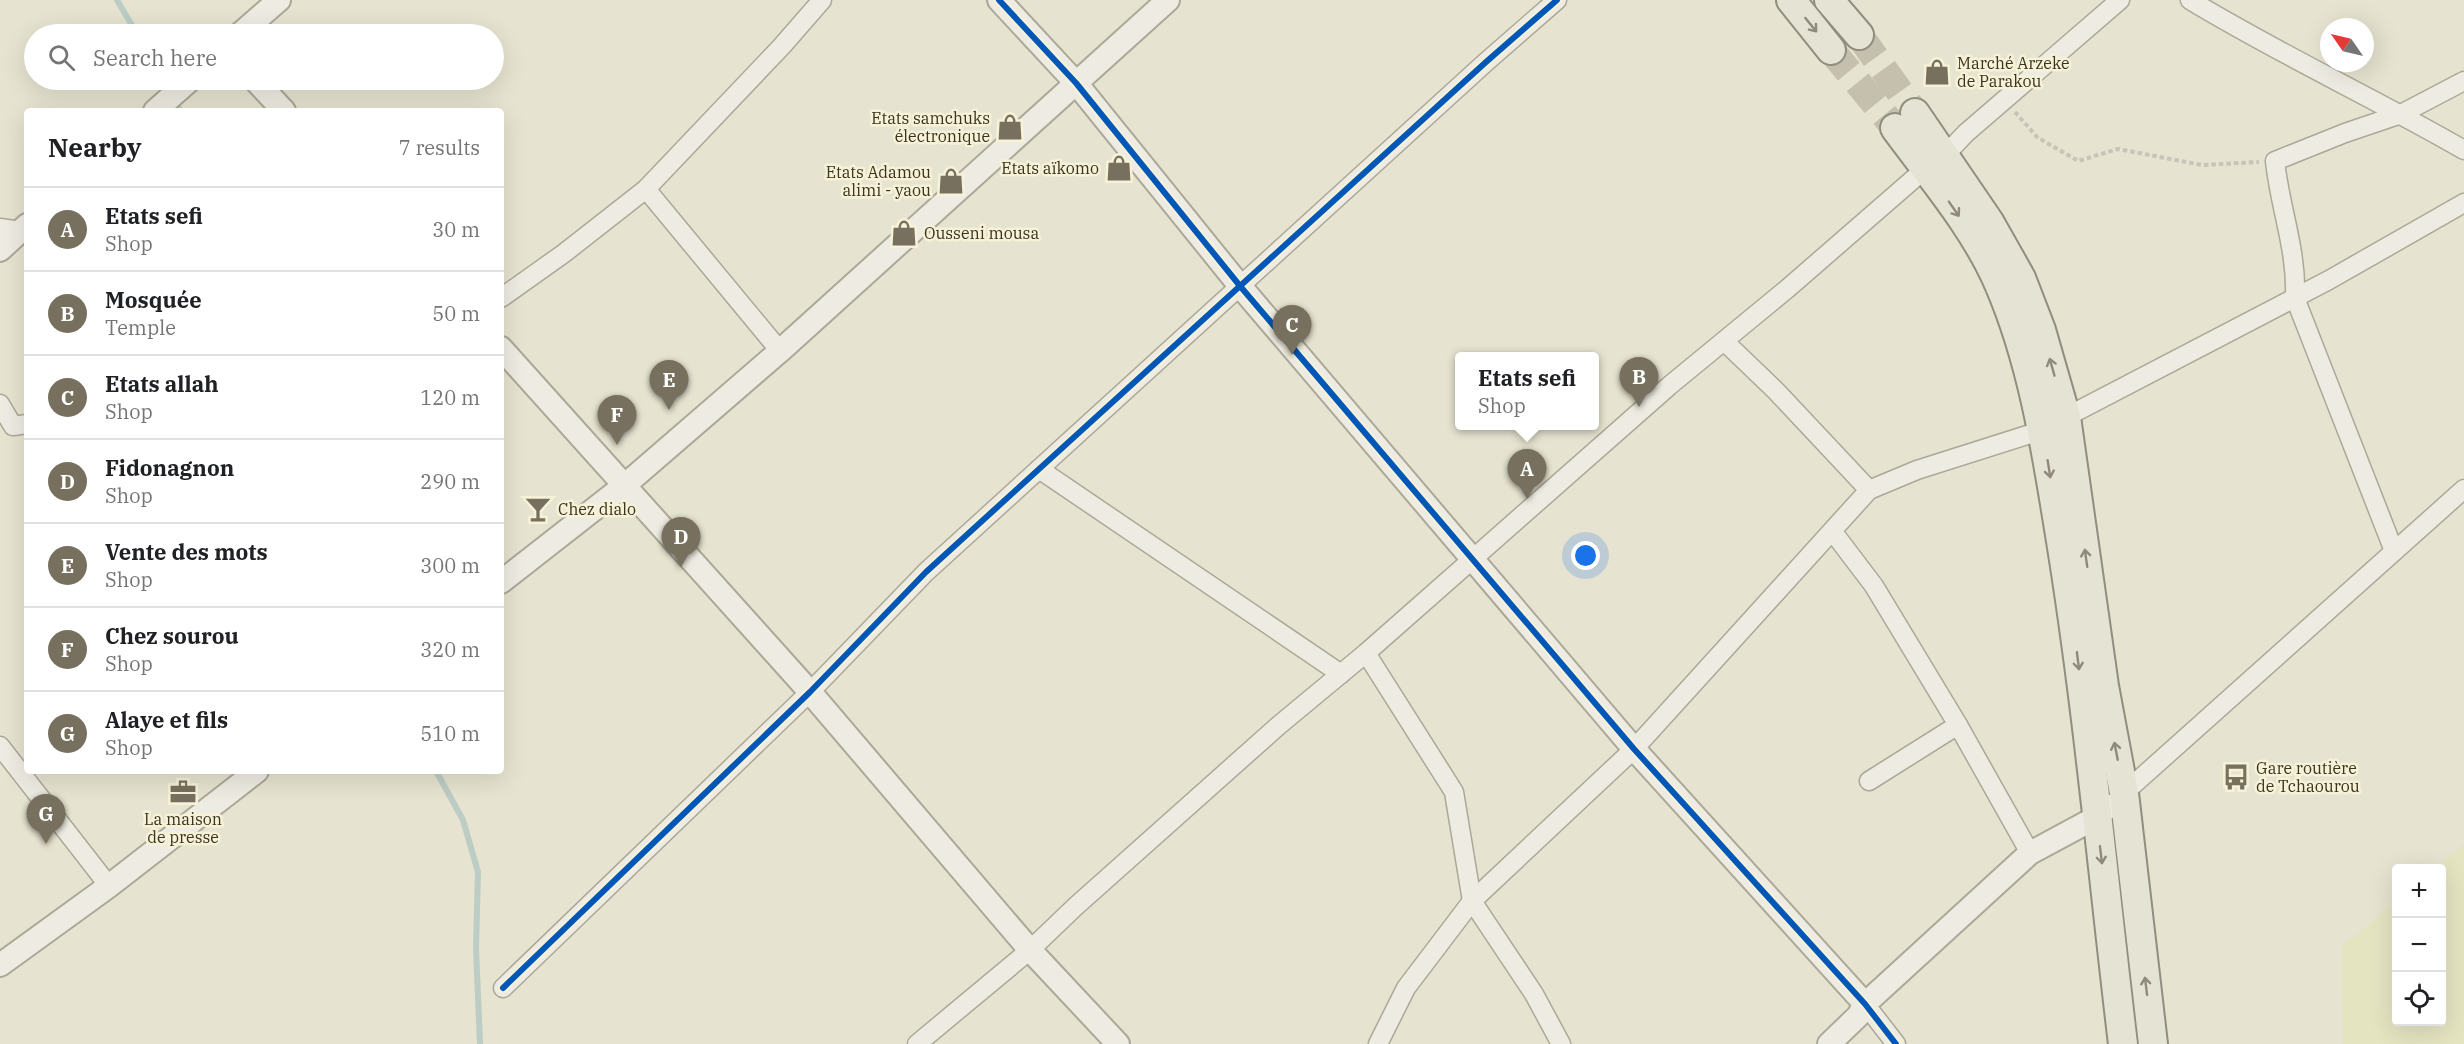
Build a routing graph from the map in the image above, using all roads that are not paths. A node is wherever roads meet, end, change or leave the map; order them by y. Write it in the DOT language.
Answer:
graph roads {
  1 [pos="279,0"];
  2 [pos="999,0"];
  3 [pos="1168,0"];
  4 [pos="1557,0"];
  5 [pos="1791,0"];
  6 [pos="1829,0"];
  7 [pos="2120,0"];
  8 [pos="2190,0"];
  9 [pos="818,1"];
  10 [pos="251,24"];
  11 [pos="1858,34"];
  12 [pos="1831,50"];
  13 [pos="2464,81"];
  14 [pos="1076,83"];
  15 [pos="179,90"];
  16 [pos="264,90"];
  17 [pos="158,108"];
  18 [pos="281,108"];
  19 [pos="2401,114"];
  20 [pos="1905,120"];
  21 [pos="2464,150"];
  22 [pos="1935,162"];
  23 [pos="646,189"];
  24 [pos="2464,203"];
  25 [pos="16,228"];
  26 [pos="0,250"];
  27 [pos="1240,286"];
  28 [pos="504,296"];
  29 [pos="2295,298"];
  30 [pos="1724,341"];
  31 [pos="504,351"];
  32 [pos="780,351"];
  33 [pos="0,404"];
  34 [pos="24,424"];
  35 [pos="2054,424"];
  36 [pos="1039,470"];
  37 [pos="626,486"];
  38 [pos="2464,489"];
  39 [pos="1869,490"];
  40 [pos="1833,532"];
  41 [pos="2394,551"];
  42 [pos="1472,558"];
  43 [pos="504,580"];
  44 [pos="1366,653"];
  45 [pos="1341,674"];
  46 [pos="810,692"];
  47 [pos="1958,725"];
  48 [pos="0,746"];
  49 [pos="1634,749"];
  50 [pos="253,774"];
  51 [pos="1869,781"];
  52 [pos="2124,793"];
  53 [pos="2097,817"];
  54 [pos="2030,853"];
  55 [pos="109,886"];
  56 [pos="1473,901"];
  57 [pos="1030,950"];
  58 [pos="0,965"];
  59 [pos="503,988"];
  60 [pos="1865,1004"];
  61 [pos="917,1044"];
  62 [pos="1118,1044"];
  63 [pos="1378,1044"];
  64 [pos="1561,1044"];
  65 [pos="1829,1044"];
  66 [pos="1896,1044"];
  67 [pos="2123,1044"];
  68 [pos="2153,1044"];
  1 -- 10 [label="street"];
  2 -- 14 [label="street"];
  3 -- 14 [label="street"];
  4 -- 27 [label="street"];
  5 -- 12 [label="main road, one-way"];
  6 -- 11 [label="main road"];
  7 -- 22 [label="street"];
  8 -- 19 [label="street"];
  9 -- 23 [label="street"];
  13 -- 19 [label="street"];
  14 -- 27 [label="street"];
  14 -- 32 [label="street"];
  15 -- 17 [label="street"];
  16 -- 18 [label="street"];
  19 -- 21 [label="street"];
  19 -- 29 [label="street"];
  20 -- 22 [label="main road"];
  22 -- 30 [label="street"];
  22 -- 35 [label="main road"];
  23 -- 28 [label="street"];
  23 -- 32 [label="street"];
  24 -- 29 [label="street"];
  25 -- 26 [label="street"];
  27 -- 36 [label="street"];
  27 -- 42 [label="street"];
  29 -- 35 [label="street"];
  29 -- 41 [label="street"];
  30 -- 39 [label="street"];
  30 -- 42 [label="street"];
  31 -- 37 [label="street"];
  32 -- 37 [label="street"];
  33 -- 34 [label="street"];
  35 -- 39 [label="street"];
  52 -- 35 [label="main road, one-way"];
  35 -- 53 [label="main road, one-way"];
  36 -- 45 [label="street"];
  36 -- 46 [label="street"];
  37 -- 43 [label="street"];
  37 -- 46 [label="street"];
  38 -- 41 [label="street"];
  39 -- 40 [label="street"];
  40 -- 47 [label="street"];
  40 -- 49 [label="street"];
  41 -- 52 [label="street"];
  42 -- 44 [label="street"];
  42 -- 49 [label="street"];
  44 -- 45 [label="street"];
  44 -- 56 [label="street"];
  45 -- 57 [label="street"];
  46 -- 57 [label="street"];
  46 -- 59 [label="street"];
  47 -- 51 [label="street"];
  47 -- 54 [label="street"];
  48 -- 55 [label="street"];
  49 -- 56 [label="street"];
  49 -- 60 [label="street"];
  50 -- 55 [label="street"];
  52 -- 53 [label="street"];
  68 -- 52 [label="main road, one-way"];
  53 -- 54 [label="street"];
  53 -- 67 [label="main road, one-way"];
  54 -- 60 [label="street"];
  55 -- 58 [label="street"];
  56 -- 63 [label="street"];
  56 -- 64 [label="street"];
  57 -- 61 [label="street"];
  57 -- 62 [label="street"];
  60 -- 65 [label="street"];
  60 -- 66 [label="street"];
}
